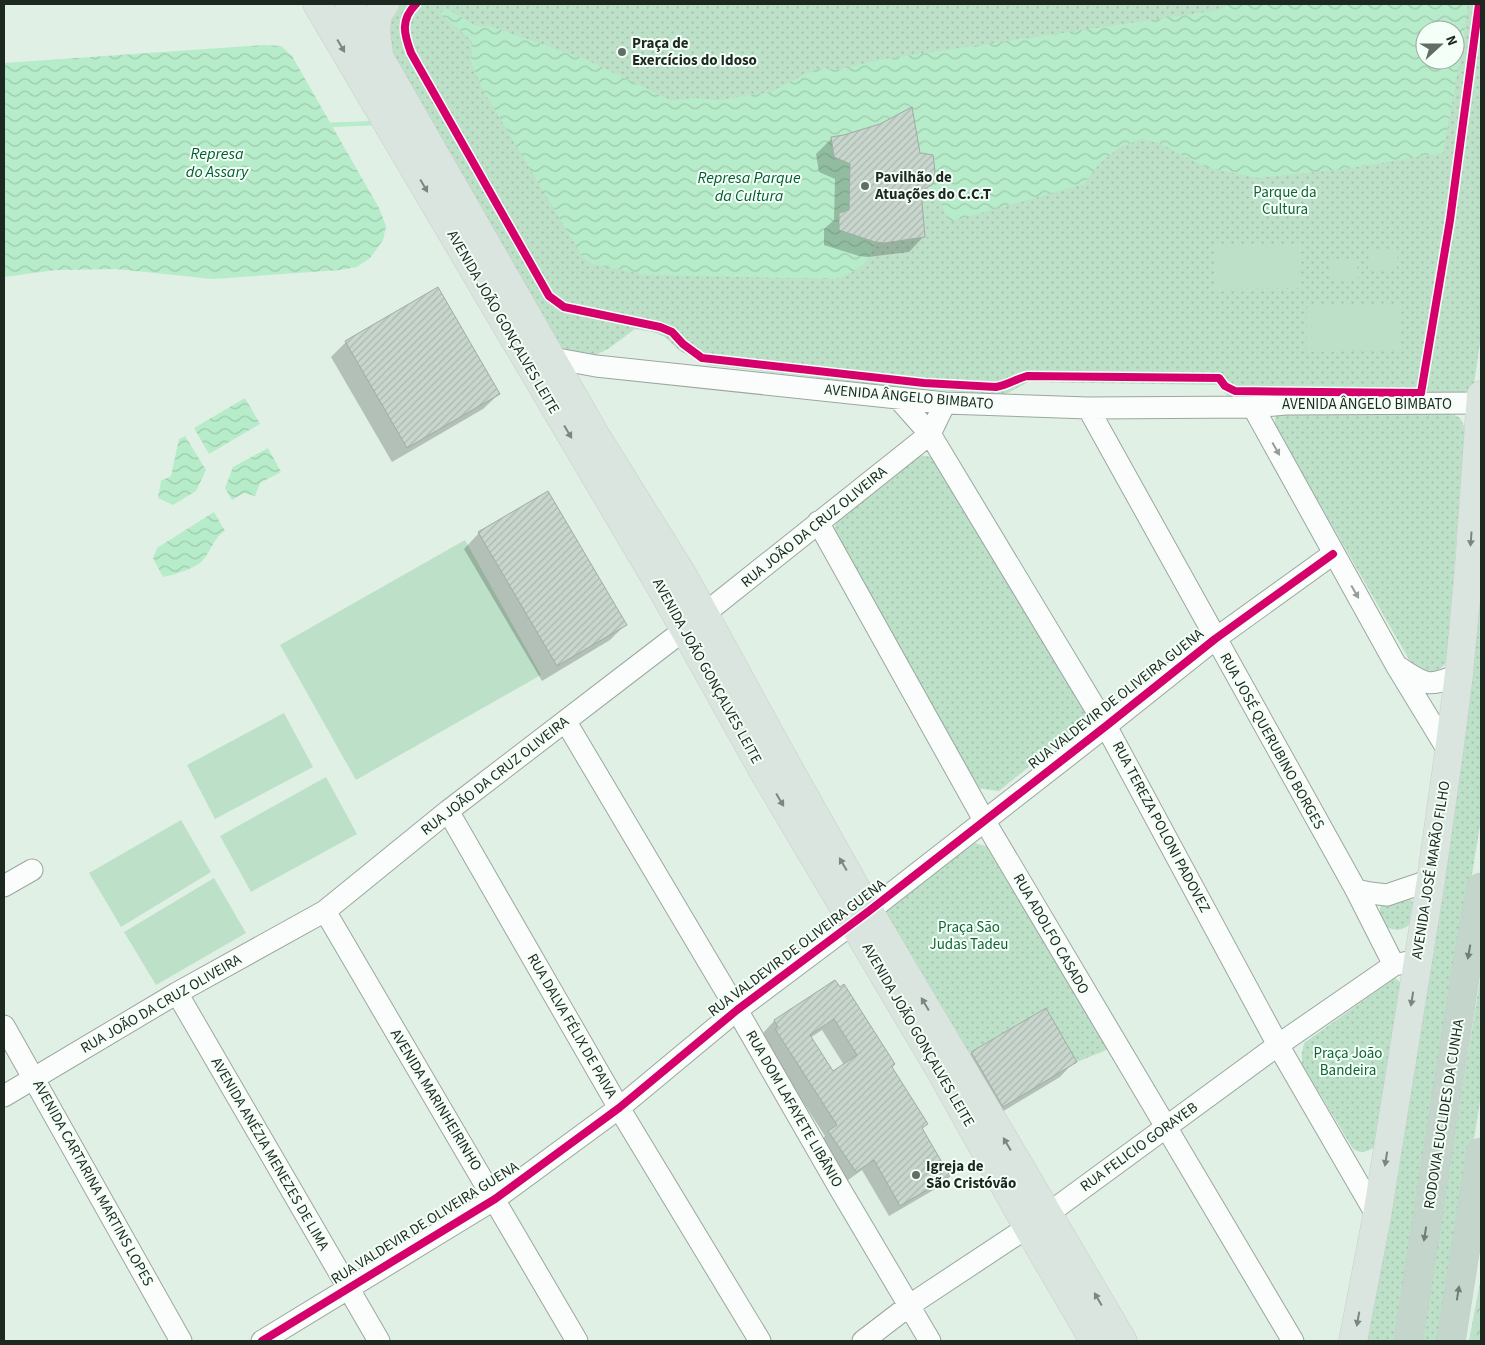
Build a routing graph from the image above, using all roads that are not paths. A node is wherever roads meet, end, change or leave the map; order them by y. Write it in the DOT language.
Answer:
graph roads {
  1 [pos="317,4"];
  2 [pos="349,4"];
  3 [pos="386,4"];
  4 [pos="380,59"];
  5 [pos="552,358"];
  6 [pos="596,366"];
  7 [pos="573,394"];
  8 [pos="898,398"];
  9 [pos="1481,399"];
  10 [pos="945,404"];
  11 [pos="1253,407"];
  12 [pos="1088,408"];
  13 [pos="930,434"];
  14 [pos="818,522"];
  15 [pos="1333,554"];
  16 [pos="673,584"];
  17 [pos="694,622"];
  18 [pos="1215,639"];
  19 [pos="1396,665"];
  20 [pos="1459,674"];
  21 [pos="566,722"];
  22 [pos="1106,726"];
  23 [pos="1449,752"];
  24 [pos="448,811"];
  25 [pos="984,820"];
  26 [pos="32,870"];
  27 [pos="1431,880"];
  28 [pos="4,886"];
  29 [pos="1481,887"];
  30 [pos="1356,890"];
  31 [pos="325,910"];
  32 [pos="861,917"];
  33 [pos="1406,963"];
  34 [pos="178,993"];
  35 [pos="737,1010"];
  36 [pos="4,1026"];
  37 [pos="1278,1045"];
  38 [pos="34,1078"];
  39 [pos="4,1096"];
  40 [pos="619,1108"];
  41 [pos="1165,1128"];
  42 [pos="1481,1152"];
  43 [pos="495,1199"];
  44 [pos="1377,1216"];
  45 [pos="1038,1220"];
  46 [pos="348,1288"];
  47 [pos="910,1305"];
  48 [pos="181,1341"];
  49 [pos="262,1341"];
  50 [pos="378,1341"];
  51 [pos="577,1341"];
  52 [pos="760,1341"];
  53 [pos="862,1341"];
  54 [pos="930,1341"];
  55 [pos="1094,1341"];
  56 [pos="1123,1341"];
  57 [pos="1293,1341"];
  58 [pos="1354,1341"];
  59 [pos="1408,1341"];
  60 [pos="1451,1341"];
  1 -- 16 [label="main road, AVENIDA JOÃO GONÇALVES LEITE, one-way"];
  2 -- 4 [label="main road, AVENIDA JOÃO GONÇALVES LEITE"];
  3 -- 4 [label="main road"];
  4 -- 5 [label="main road, AVENIDA JOÃO GONÇALVES LEITE"];
  5 -- 6 [label="street, AVENIDA ÂNGELO BIMBATO"];
  5 -- 7 [label="main road, AVENIDA JOÃO GONÇALVES LEITE"];
  6 -- 7 [label="street"];
  6 -- 8 [label="street, AVENIDA ÂNGELO BIMBATO"];
  7 -- 16 [label="main road, AVENIDA JOÃO GONÇALVES LEITE"];
  8 -- 10 [label="street, AVENIDA ÂNGELO BIMBATO"];
  8 -- 13 [label="street, RUA TEREZA POLONI PADOVEZ"];
  9 -- 11 [label="street, AVENIDA ÂNGELO BIMBATO"];
  9 -- 20 [label="main road, AVENIDA JOSÉ MARÃO FILHO, one-way"];
  10 -- 12 [label="street, AVENIDA ÂNGELO BIMBATO"];
  10 -- 13 [label="street, RUA JOÃO DA CRUZ OLIVEIRA"];
  11 -- 12 [label="street, AVENIDA ÂNGELO BIMBATO"];
  11 -- 15 [label="street, one-way"];
  12 -- 18 [label="street, RUA JOSÉ QUERUBINO BORGES"];
  13 -- 14 [label="street, RUA JOÃO DA CRUZ OLIVEIRA"];
  13 -- 22 [label="street, RUA TEREZA POLONI PADOVEZ"];
  14 -- 17 [label="street, RUA JOÃO DA CRUZ OLIVEIRA"];
  14 -- 25 [label="street, RUA ADOLFO CASADO"];
  15 -- 18 [label="street, RUA VALDEVIR DE OLIVEIRA GUENA"];
  15 -- 19 [label="street, one-way"];
  16 -- 17 [label="main road, AVENIDA JOÃO GONÇALVES LEITE"];
  17 -- 21 [label="street, RUA JOÃO DA CRUZ OLIVEIRA"];
  17 -- 32 [label="main road, AVENIDA JOÃO GONÇALVES LEITE"];
  18 -- 22 [label="street, RUA VALDEVIR DE OLIVEIRA GUENA"];
  18 -- 30 [label="street, RUA JOSÉ QUERUBINO BORGES"];
  19 -- 20 [label="street"];
  19 -- 23 [label="street"];
  20 -- 23 [label="main road, AVENIDA JOSÉ MARÃO FILHO"];
  21 -- 24 [label="street, RUA JOÃO DA CRUZ OLIVEIRA"];
  21 -- 35 [label="street, RUA DOM LAFAYETE LIBÂNIO"];
  22 -- 25 [label="street, RUA VALDEVIR DE OLIVEIRA GUENA"];
  22 -- 37 [label="street, RUA TEREZA POLONI PADOVEZ"];
  23 -- 27 [label="main road, AVENIDA JOSÉ MARÃO FILHO"];
  24 -- 31 [label="street, RUA JOÃO DA CRUZ OLIVEIRA"];
  24 -- 40 [label="street, RUA DALVA FÉLIX DE PAIVA"];
  25 -- 32 [label="street, RUA VALDEVIR DE OLIVEIRA GUENA"];
  25 -- 41 [label="street, RUA ADOLFO CASADO"];
  26 -- 28 [label="street"];
  27 -- 30 [label="street"];
  27 -- 33 [label="main road, AVENIDA JOSÉ MARÃO FILHO"];
  29 -- 59 [label="highway, RODOVIA EUCLIDES DA CUNHA, one-way"];
  30 -- 33 [label="street, RUA JOSÉ QUERUBINO BORGES"];
  31 -- 34 [label="street, RUA JOÃO DA CRUZ OLIVEIRA"];
  31 -- 43 [label="street, AVENIDA MARINHEIRINHO"];
  32 -- 35 [label="street, RUA VALDEVIR DE OLIVEIRA GUENA"];
  32 -- 45 [label="main road, AVENIDA JOÃO GONÇALVES LEITE"];
  33 -- 37 [label="street, RUA FELICIO GORAYEB"];
  33 -- 44 [label="main road, AVENIDA JOSÉ MARÃO FILHO, one-way"];
  34 -- 38 [label="street, RUA JOÃO DA CRUZ OLIVEIRA"];
  34 -- 46 [label="street, AVENIDA ANÉZIA MENEZES DE LIMA"];
  35 -- 40 [label="street, RUA VALDEVIR DE OLIVEIRA GUENA"];
  35 -- 47 [label="street, RUA DOM LAFAYETE LIBÂNIO"];
  36 -- 38 [label="street, AVENIDA CARTARINA MARTINS LOPES"];
  37 -- 41 [label="street, RUA FELICIO GORAYEB"];
  37 -- 44 [label="street, RUA TEREZA POLONI PADOVEZ"];
  38 -- 39 [label="street, RUA JOÃO DA CRUZ OLIVEIRA"];
  38 -- 48 [label="street, AVENIDA CARTARINA MARTINS LOPES"];
  40 -- 43 [label="street, RUA VALDEVIR DE OLIVEIRA GUENA"];
  40 -- 52 [label="street, RUA DALVA FÉLIX DE PAIVA"];
  41 -- 45 [label="street, RUA FELICIO GORAYEB"];
  41 -- 57 [label="street, RUA ADOLFO CASADO"];
  60 -- 42 [label="highway, one-way"];
  43 -- 46 [label="street, RUA VALDEVIR DE OLIVEIRA GUENA"];
  43 -- 51 [label="street, AVENIDA MARINHEIRINHO"];
  44 -- 58 [label="main road, AVENIDA JOSÉ MARÃO FILHO, one-way"];
  45 -- 47 [label="street, RUA FELICIO GORAYEB"];
  45 -- 55 [label="main road, AVENIDA JOÃO GONÇALVES LEITE"];
  56 -- 45 [label="main road, AVENIDA JOÃO GONÇALVES LEITE, one-way"];
  46 -- 49 [label="street, RUA VALDEVIR DE OLIVEIRA GUENA"];
  46 -- 50 [label="street, AVENIDA ANÉZIA MENEZES DE LIMA"];
  47 -- 53 [label="street, RUA FELICIO GORAYEB"];
  47 -- 54 [label="street, RUA DOM LAFAYETE LIBÂNIO"];
}
